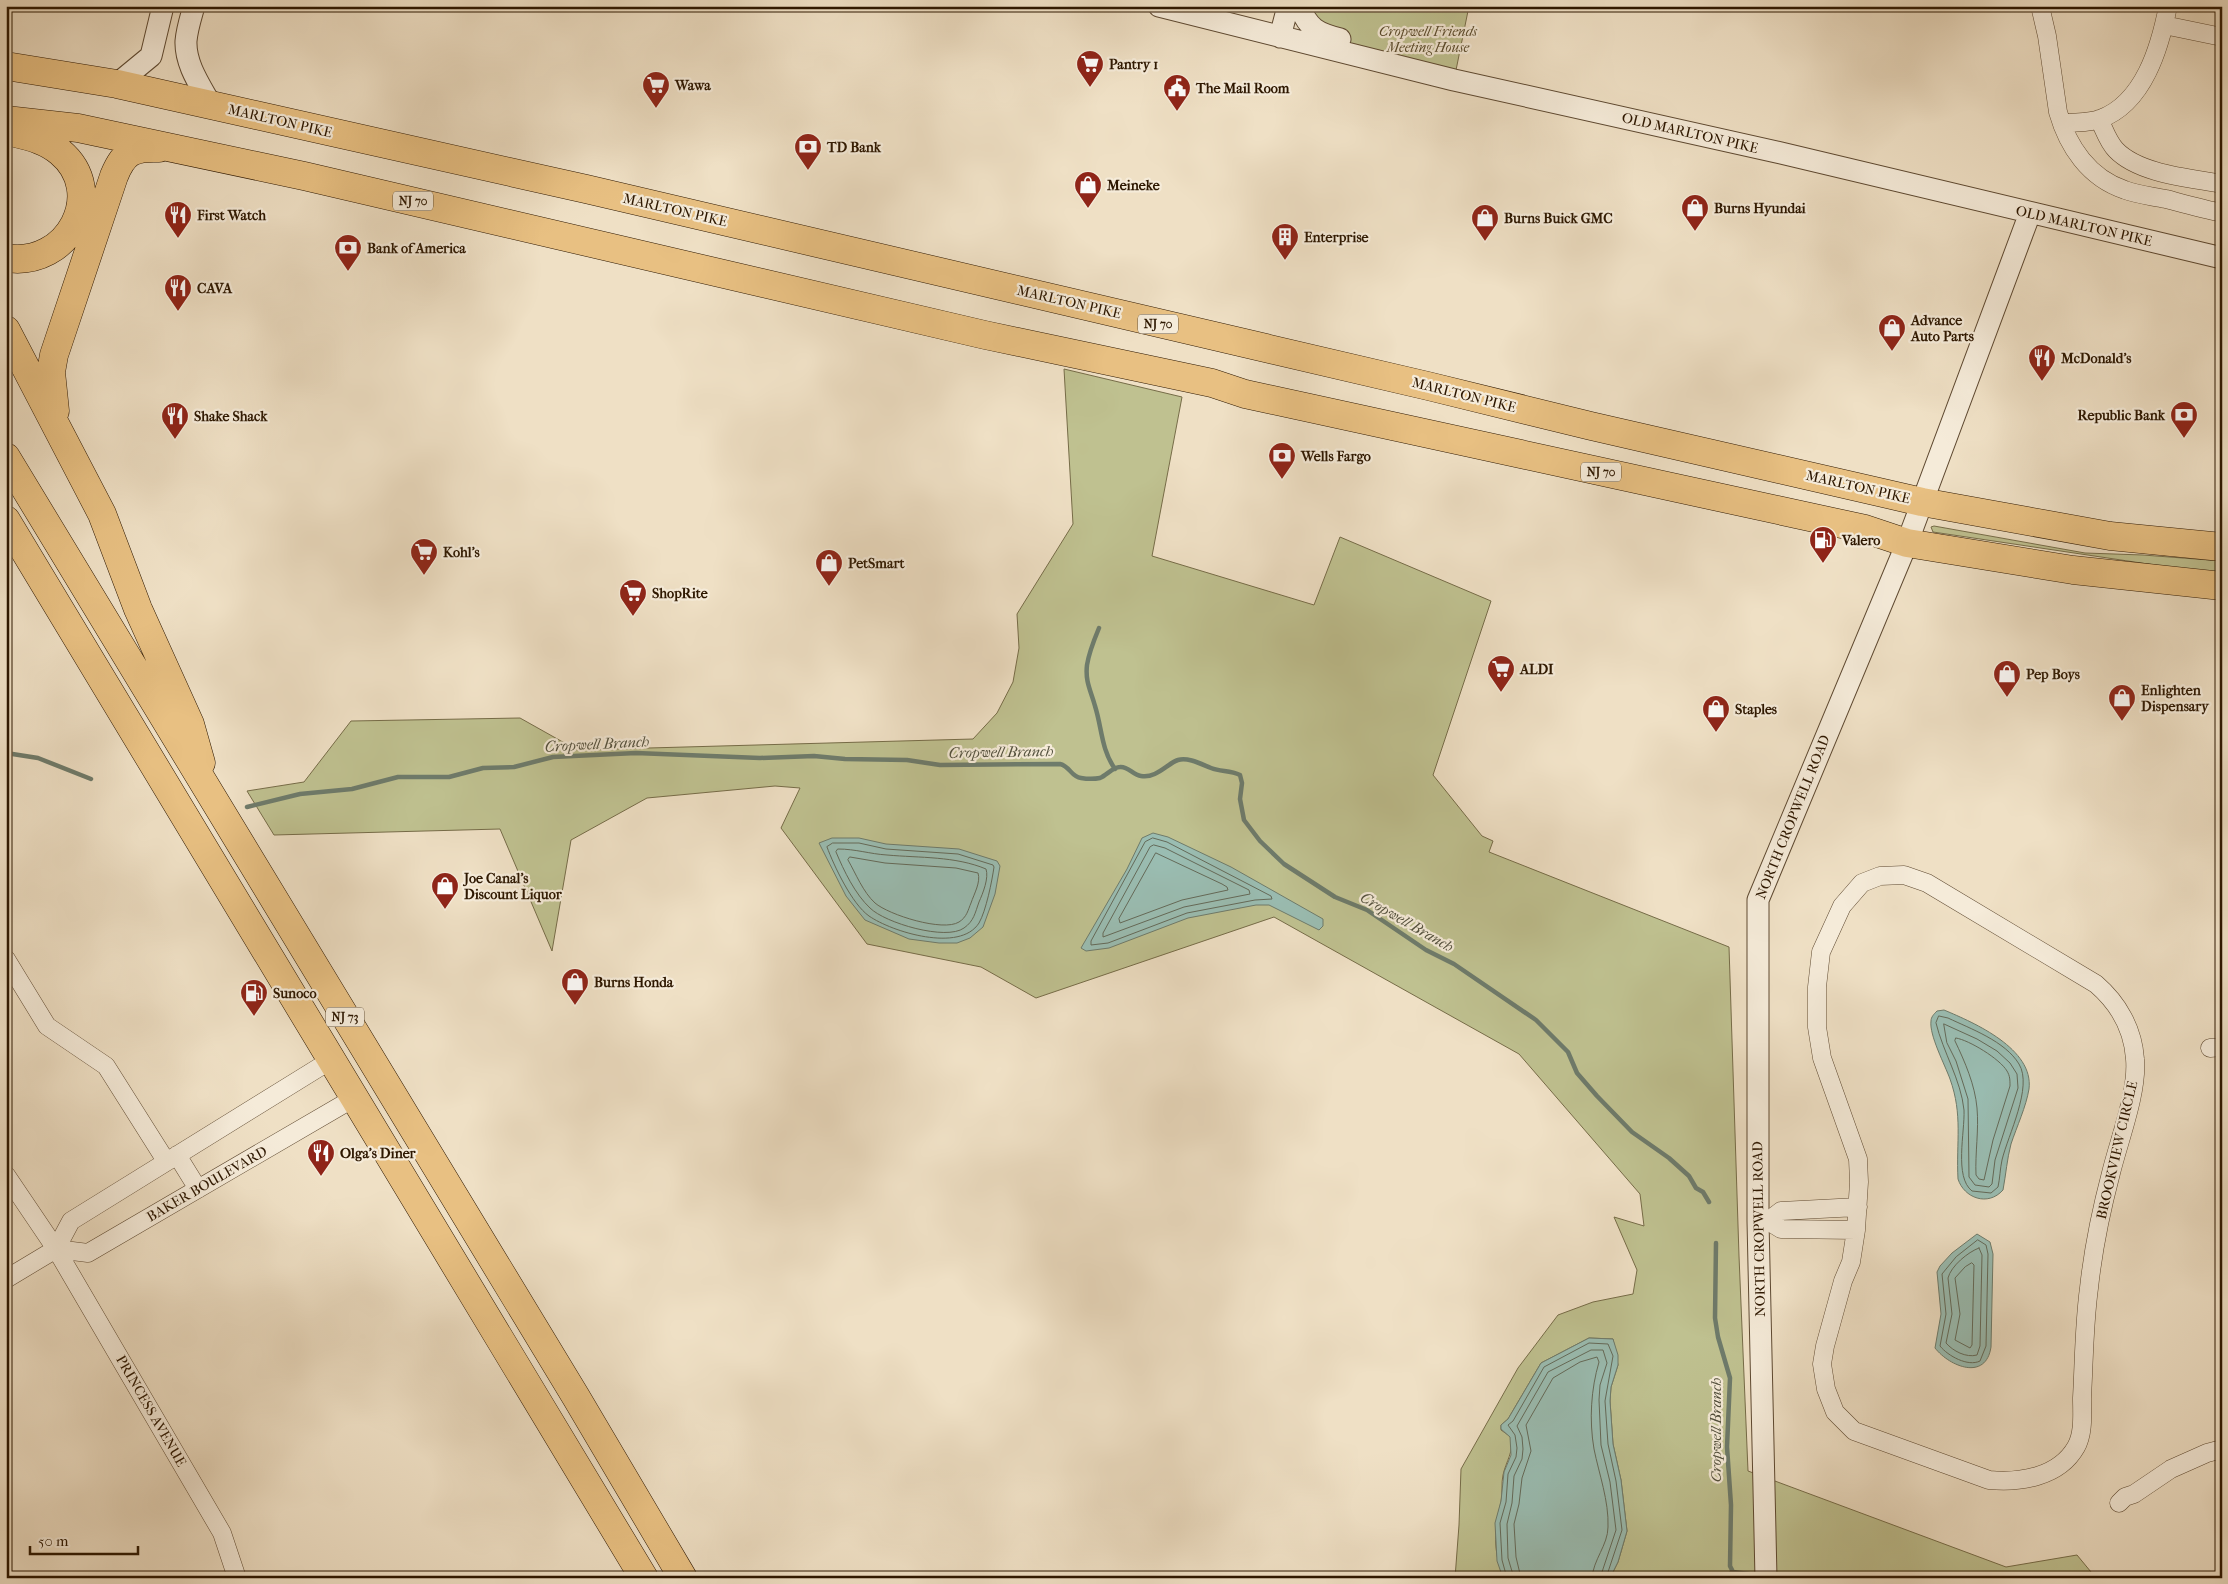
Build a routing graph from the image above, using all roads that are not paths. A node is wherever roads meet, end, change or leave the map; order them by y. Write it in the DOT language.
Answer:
graph roads {
  1 [pos="163,6"];
  2 [pos="194,6"];
  3 [pos="1159,6"];
  4 [pos="1288,6"];
  5 [pos="1299,6"];
  6 [pos="2040,6"];
  7 [pos="2168,6"];
  8 [pos="2164,25"];
  9 [pos="1280,37"];
  10 [pos="2222,37"];
  11 [pos="1348,54"];
  12 [pos="6,66"];
  13 [pos="116,84"];
  14 [pos="211,105"];
  15 [pos="2099,119"];
  16 [pos="6,120"];
  17 [pos="2062,124"];
  18 [pos="6,131"];
  19 [pos="176,149"];
  20 [pos="2222,184"];
  21 [pos="2030,213"];
  22 [pos="2222,213"];
  23 [pos="6,258"];
  24 [pos="2222,258"];
  25 [pos="6,330"];
  26 [pos="58,430"];
  27 [pos="6,457"];
  28 [pos="1922,502"];
  29 [pos="6,520"];
  30 [pos="6,530"];
  31 [pos="1907,543"];
  32 [pos="2222,547"];
  33 [pos="38,572"];
  34 [pos="2222,586"];
  35 [pos="210,796"];
  36 [pos="6,959"];
  37 [pos="331,1060"];
  38 [pos="354,1098"];
  39 [pos="172,1158"];
  40 [pos="6,1174"];
  41 [pos="448,1187"];
  42 [pos="198,1189"];
  43 [pos="1858,1207"];
  44 [pos="1763,1221"];
  45 [pos="1856,1230"];
  46 [pos="56,1249"];
  47 [pos="6,1279"];
  48 [pos="2222,1449"];
  49 [pos="2119,1503"];
  50 [pos="237,1578"];
  51 [pos="644,1578"];
  52 [pos="683,1578"];
  53 [pos="1766,1578"];
  1 -- 13 [label="street"];
  2 -- 14 [label="street"];
  3 -- 9 [label="street, OLD MARLTON PIKE"];
  4 -- 9 [label="street"];
  5 -- 11 [label="street"];
  6 -- 17 [label="street"];
  7 -- 8 [label="street"];
  8 -- 10 [label="street"];
  8 -- 15 [label="street"];
  9 -- 11 [label="street, OLD MARLTON PIKE"];
  11 -- 21 [label="street, OLD MARLTON PIKE"];
  12 -- 13 [label="highway, MARLTON PIKE / NJ 70"];
  13 -- 14 [label="highway, MARLTON PIKE / NJ 70"];
  14 -- 28 [label="highway, MARLTON PIKE / NJ 70"];
  15 -- 17 [label="street"];
  15 -- 20 [label="street"];
  16 -- 19 [label="highway, NJ 70"];
  17 -- 22 [label="street"];
  18 -- 23 [label="highway"];
  19 -- 26 [label="highway"];
  19 -- 31 [label="highway, NJ 70"];
  21 -- 24 [label="street, OLD MARLTON PIKE"];
  21 -- 28 [label="street, NORTH CROPWELL ROAD"];
  25 -- 26 [label="highway"];
  26 -- 35 [label="highway"];
  27 -- 35 [label="highway, NJ 73"];
  28 -- 31 [label="street, NORTH CROPWELL ROAD"];
  28 -- 32 [label="highway, MARLTON PIKE / NJ 70"];
  29 -- 33 [label="highway, NJ 73"];
  30 -- 33 [label="highway"];
  31 -- 34 [label="highway, NJ 70"];
  31 -- 44 [label="street, NORTH CROPWELL ROAD"];
  33 -- 37 [label="highway, NJ 73"];
  35 -- 41 [label="highway, NJ 73"];
  36 -- 39 [label="street"];
  37 -- 38 [label="highway, NJ 73"];
  37 -- 39 [label="street"];
  37 -- 41 [label="highway"];
  38 -- 42 [label="street, BAKER BOULEVARD"];
  38 -- 51 [label="highway, NJ 73"];
  39 -- 42 [label="street"];
  39 -- 46 [label="street"];
  40 -- 46 [label="street, PRINCESS AVENUE"];
  41 -- 52 [label="highway, NJ 73"];
  42 -- 46 [label="street, BAKER BOULEVARD"];
  43 -- 44 [label="street"];
  43 -- 45 [label="street, BROOKVIEW CIRCLE"];
  43 -- 45 [label="street, BROOKVIEW CIRCLE"];
  44 -- 45 [label="street"];
  44 -- 53 [label="street, NORTH CROPWELL ROAD"];
  46 -- 47 [label="street"];
  46 -- 50 [label="street, PRINCESS AVENUE"];
  48 -- 49 [label="street"];
}
